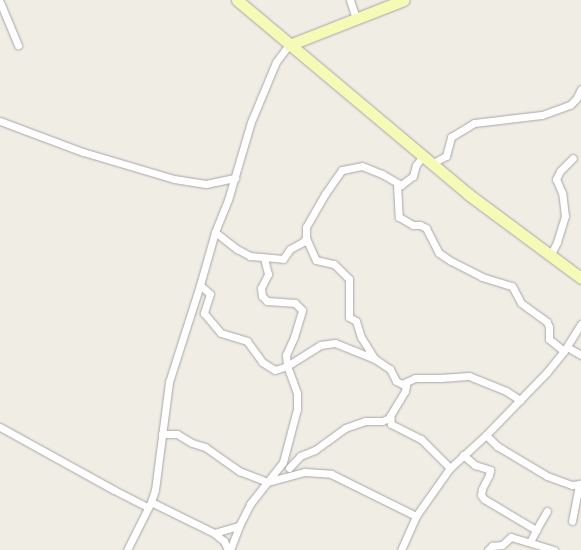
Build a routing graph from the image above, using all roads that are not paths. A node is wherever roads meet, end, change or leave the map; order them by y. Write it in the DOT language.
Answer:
graph roads {
  1 [pos="237,0"];
  2 [pos="350,0"];
  3 [pos="404,0"];
  4 [pos="0,2"];
  5 [pos="356,19"];
  6 [pos="18,45"];
  7 [pos="289,45"];
  8 [pos="581,89"];
  9 [pos="0,121"];
  10 [pos="573,158"];
  11 [pos="427,160"];
  12 [pos="235,178"];
  13 [pos="397,184"];
  14 [pos="215,232"];
  15 [pos="306,238"];
  16 [pos="551,254"];
  17 [pos="264,258"];
  18 [pos="581,278"];
  19 [pos="200,285"];
  20 [pos="581,324"];
  21 [pos="565,349"];
  22 [pos="581,355"];
  23 [pos="375,359"];
  24 [pos="287,366"];
  25 [pos="404,383"];
  26 [pos="520,400"];
  27 [pos="390,418"];
  28 [pos="0,427"];
  29 [pos="162,434"];
  30 [pos="486,435"];
  31 [pos="463,455"];
  32 [pos="283,462"];
  33 [pos="289,468"];
  34 [pos="450,468"];
  35 [pos="294,475"];
  36 [pos="267,482"];
  37 [pos="580,484"];
  38 [pos="150,504"];
  39 [pos="547,512"];
  40 [pos="416,516"];
  41 [pos="572,522"];
  42 [pos="238,526"];
  43 [pos="536,530"];
  44 [pos="214,532"];
  45 [pos="530,542"];
  46 [pos="127,550"];
  47 [pos="229,550"];
  48 [pos="401,550"];
  49 [pos="488,550"];
  50 [pos="554,550"];
  1 -- 7 [label="main road"];
  2 -- 5 [label="street"];
  3 -- 5 [label="main road"];
  4 -- 6 [label="street"];
  5 -- 7 [label="main road"];
  7 -- 11 [label="main road"];
  7 -- 12 [label="street"];
  8 -- 11 [label="street"];
  9 -- 12 [label="street"];
  10 -- 16 [label="street"];
  11 -- 13 [label="street"];
  11 -- 16 [label="main road"];
  12 -- 14 [label="street"];
  13 -- 15 [label="street"];
  13 -- 21 [label="street"];
  14 -- 17 [label="street"];
  14 -- 19 [label="street"];
  15 -- 17 [label="street"];
  15 -- 23 [label="street"];
  16 -- 18 [label="main road"];
  17 -- 24 [label="street"];
  19 -- 24 [label="street"];
  19 -- 29 [label="street"];
  20 -- 21 [label="street"];
  21 -- 22 [label="street"];
  21 -- 26 [label="street"];
  23 -- 24 [label="street"];
  23 -- 25 [label="street"];
  24 -- 32 [label="street"];
  25 -- 26 [label="street"];
  25 -- 27 [label="street"];
  26 -- 30 [label="street"];
  27 -- 33 [label="street"];
  27 -- 34 [label="street"];
  28 -- 38 [label="street"];
  29 -- 36 [label="street"];
  29 -- 38 [label="street"];
  30 -- 31 [label="street"];
  30 -- 37 [label="street"];
  31 -- 34 [label="street"];
  31 -- 43 [label="street"];
  32 -- 33 [label="street"];
  32 -- 36 [label="street"];
  33 -- 35 [label="street"];
  34 -- 40 [label="street"];
  35 -- 36 [label="street"];
  35 -- 40 [label="street"];
  36 -- 42 [label="street"];
  37 -- 41 [label="street"];
  38 -- 44 [label="street"];
  38 -- 46 [label="street"];
  39 -- 43 [label="street"];
  40 -- 48 [label="street"];
  42 -- 44 [label="street"];
  42 -- 47 [label="street"];
  43 -- 45 [label="street"];
  44 -- 47 [label="street"];
  45 -- 49 [label="street"];
  45 -- 50 [label="street"];
}
